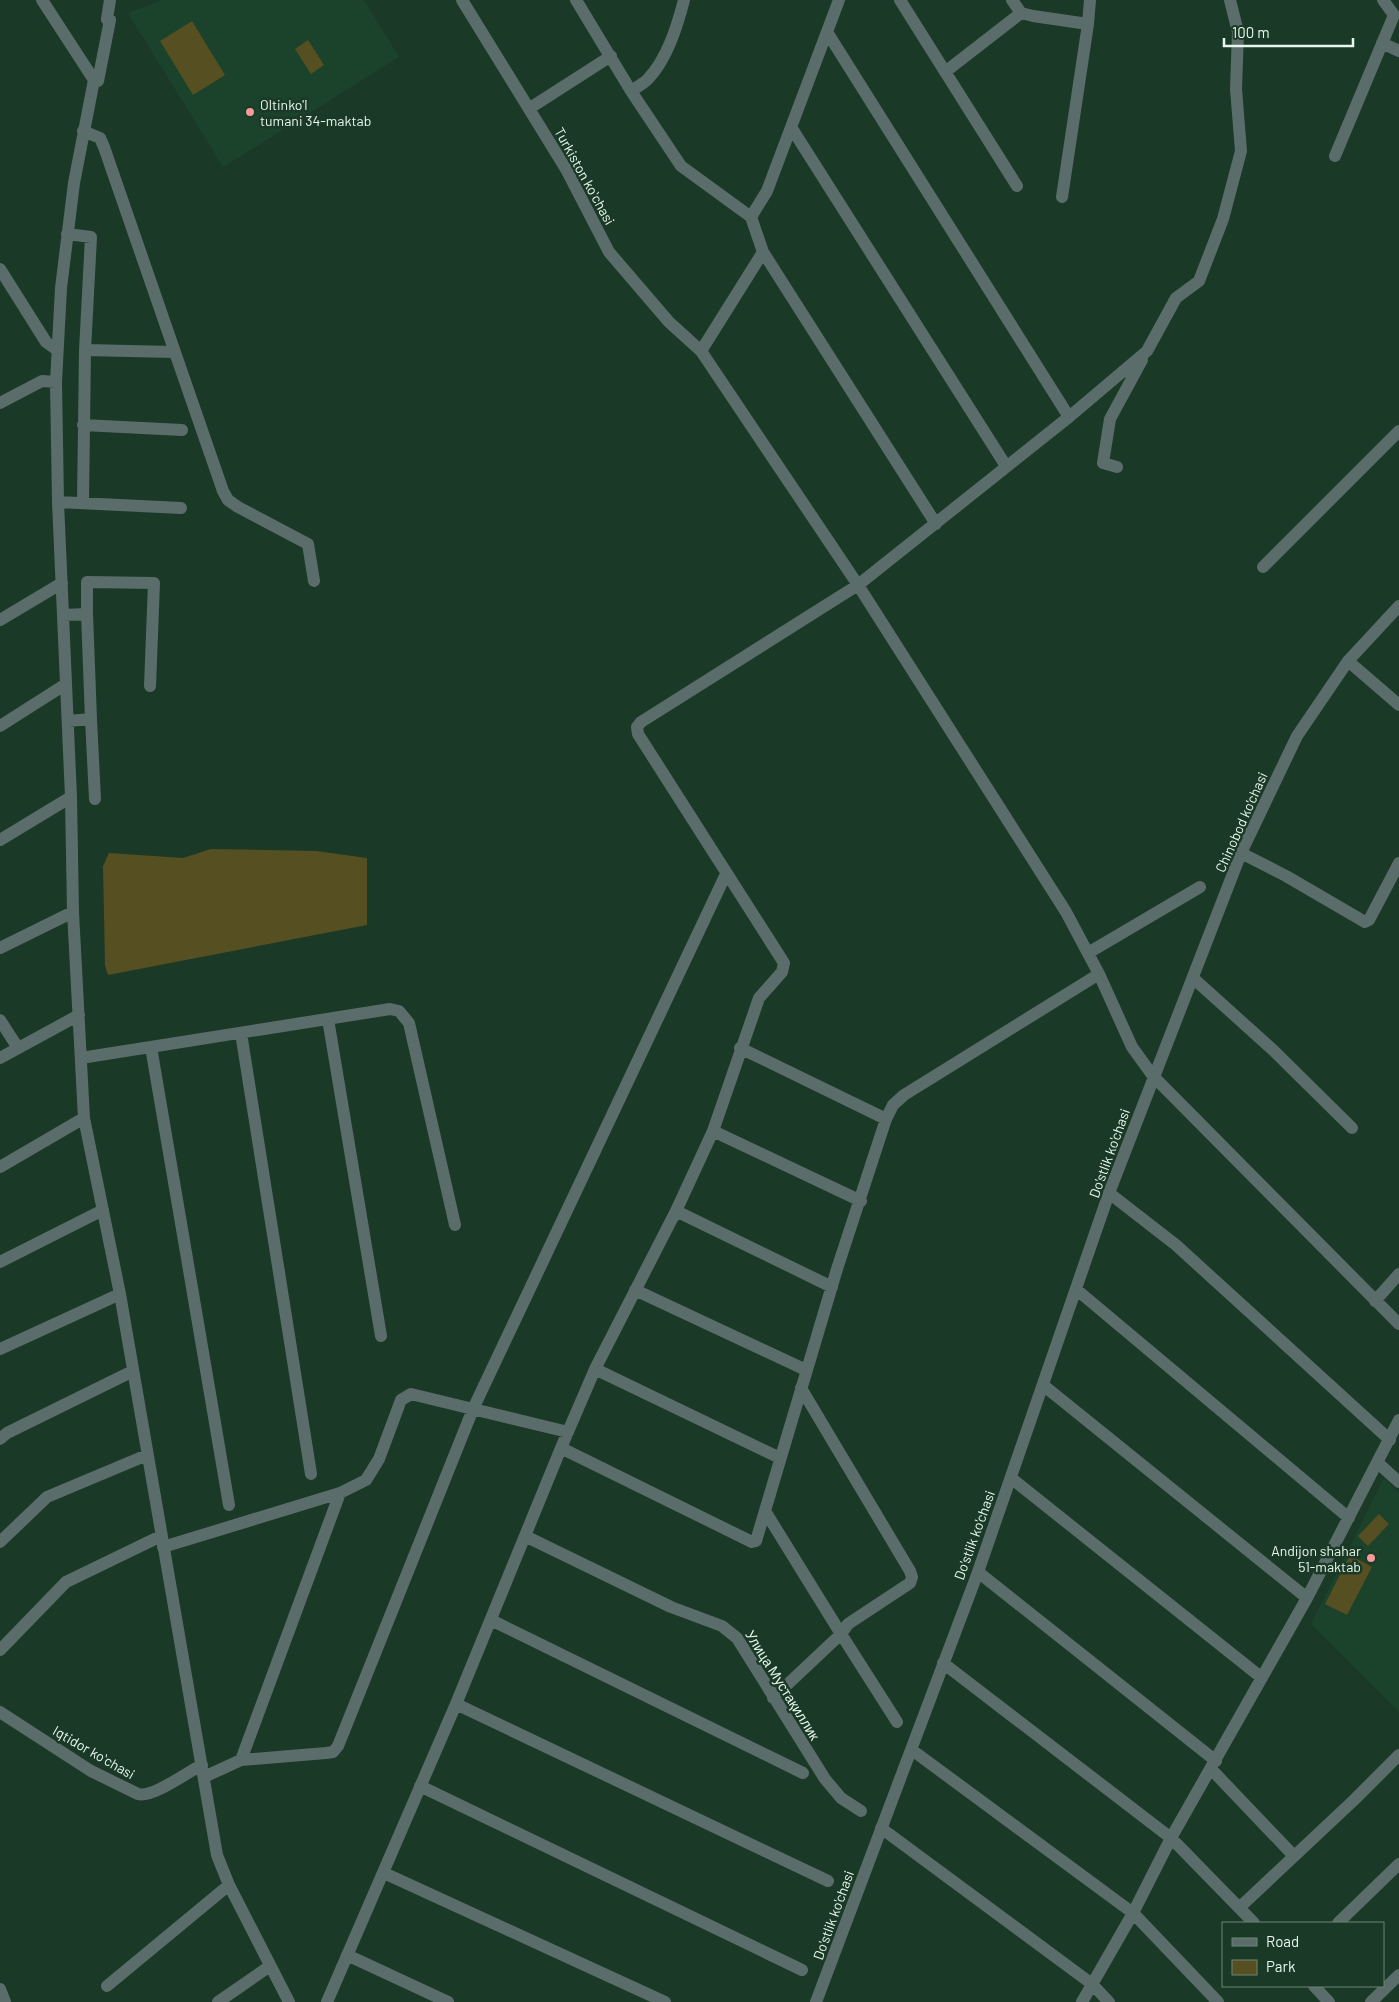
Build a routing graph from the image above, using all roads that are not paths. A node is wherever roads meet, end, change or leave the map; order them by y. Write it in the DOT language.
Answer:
graph roads {
  1 [pos="42,0"];
  2 [pos="110,0"];
  3 [pos="462,0"];
  4 [pos="576,0"];
  5 [pos="684,0"];
  6 [pos="840,0"];
  7 [pos="900,0"];
  8 [pos="1012,0"];
  9 [pos="1090,0"];
  10 [pos="1230,0"];
  11 [pos="1383,0"];
  12 [pos="1021,13"];
  13 [pos="1088,24"];
  14 [pos="827,32"];
  15 [pos="1382,43"];
  16 [pos="1399,51"];
  17 [pos="611,56"];
  18 [pos="945,72"];
  19 [pos="94,80"];
  20 [pos="631,91"];
  21 [pos="530,108"];
  22 [pos="791,127"];
  23 [pos="84,131"];
  24 [pos="1335,156"];
  25 [pos="1017,186"];
  26 [pos="1062,197"];
  27 [pos="751,218"];
  28 [pos="67,234"];
  29 [pos="763,252"];
  30 [pos="0,269"];
  31 [pos="57,350"];
  32 [pos="84,350"];
  33 [pos="702,351"];
  34 [pos="1147,351"];
  35 [pos="174,352"];
  36 [pos="56,382"];
  37 [pos="0,403"];
  38 [pos="1069,416"];
  39 [pos="83,425"];
  40 [pos="182,430"];
  41 [pos="1399,432"];
  42 [pos="1006,466"];
  43 [pos="1117,467"];
  44 [pos="58,502"];
  45 [pos="83,504"];
  46 [pos="181,508"];
  47 [pos="936,524"];
  48 [pos="1263,567"];
  49 [pos="314,581"];
  50 [pos="62,583"];
  51 [pos="858,585"];
  52 [pos="1399,606"];
  53 [pos="87,614"];
  54 [pos="63,615"];
  55 [pos="0,620"];
  56 [pos="1348,661"];
  57 [pos="66,684"];
  58 [pos="150,686"];
  59 [pos="1399,705"];
  60 [pos="91,719"];
  61 [pos="68,721"];
  62 [pos="0,726"];
  63 [pos="71,797"];
  64 [pos="95,799"];
  65 [pos="0,840"];
  66 [pos="1241,854"];
  67 [pos="1399,863"];
  68 [pos="726,874"];
  69 [pos="1200,887"];
  70 [pos="73,912"];
  71 [pos="0,948"];
  72 [pos="1088,953"];
  73 [pos="1099,974"];
  74 [pos="1193,978"];
  75 [pos="79,1015"];
  76 [pos="328,1019"];
  77 [pos="0,1020"];
  78 [pos="241,1032"];
  79 [pos="151,1047"];
  80 [pos="18,1048"];
  81 [pos="740,1048"];
  82 [pos="0,1058"];
  83 [pos="81,1058"];
  84 [pos="1153,1076"];
  85 [pos="84,1118"];
  86 [pos="886,1119"];
  87 [pos="1352,1128"];
  88 [pos="714,1131"];
  89 [pos="0,1167"];
  90 [pos="1109,1193"];
  91 [pos="860,1201"];
  92 [pos="103,1210"];
  93 [pos="676,1211"];
  94 [pos="455,1225"];
  95 [pos="0,1262"];
  96 [pos="1399,1274"];
  97 [pos="832,1287"];
  98 [pos="635,1290"];
  99 [pos="1076,1290"];
  100 [pos="120,1294"];
  101 [pos="1376,1302"];
  102 [pos="1399,1324"];
  103 [pos="382,1336"];
  104 [pos="0,1349"];
  105 [pos="595,1368"];
  106 [pos="806,1370"];
  107 [pos="133,1371"];
  108 [pos="1043,1386"];
  109 [pos="801,1388"];
  110 [pos="473,1409"];
  111 [pos="1399,1420"];
  112 [pos="568,1432"];
  113 [pos="0,1439"];
  114 [pos="1390,1440"];
  115 [pos="561,1448"];
  116 [pos="147,1455"];
  117 [pos="780,1458"];
  118 [pos="1378,1463"];
  119 [pos="311,1474"];
  120 [pos="1011,1478"];
  121 [pos="1399,1482"];
  122 [pos="340,1493"];
  123 [pos="229,1506"];
  124 [pos="765,1511"];
  125 [pos="1349,1518"];
  126 [pos="526,1536"];
  127 [pos="162,1541"];
  128 [pos="0,1542"];
  129 [pos="978,1572"];
  130 [pos="1307,1598"];
  131 [pos="492,1620"];
  132 [pos="841,1634"];
  133 [pos="0,1650"];
  134 [pos="943,1663"];
  135 [pos="1262,1678"];
  136 [pos="773,1698"];
  137 [pos="456,1704"];
  138 [pos="0,1712"];
  139 [pos="896,1722"];
  140 [pos="912,1750"];
  141 [pos="1399,1755"];
  142 [pos="241,1760"];
  143 [pos="1214,1765"];
  144 [pos="203,1771"];
  145 [pos="803,1773"];
  146 [pos="420,1786"];
  147 [pos="861,1811"];
  148 [pos="881,1828"];
  149 [pos="1172,1838"];
  150 [pos="1294,1856"];
  151 [pos="1399,1864"];
  152 [pos="384,1872"];
  153 [pos="828,1881"];
  154 [pos="229,1885"];
  155 [pos="1239,1908"];
  156 [pos="1133,1913"];
  157 [pos="1253,1922"];
  158 [pos="1339,1922"];
  159 [pos="347,1955"];
  160 [pos="270,1966"];
  161 [pos="802,1970"];
  162 [pos="1399,1975"];
  163 [pos="1092,1984"];
  164 [pos="107,1986"];
  165 [pos="1315,1987"];
  166 [pos="0,1989"];
  167 [pos="5,2002"];
  168 [pos="218,2002"];
  169 [pos="289,2002"];
  170 [pos="327,2002"];
  171 [pos="448,2002"];
  172 [pos="665,2002"];
  173 [pos="816,2002"];
  174 [pos="1082,2002"];
  175 [pos="1110,2002"];
  176 [pos="1218,2002"];
  177 [pos="1328,2002"];
  178 [pos="1370,2002"];
  1 -- 19 [label="street"];
  2 -- 19 [label="street"];
  3 -- 21 [label="street, Turkiston koʻchasi"];
  4 -- 17 [label="street"];
  5 -- 20 [label="street"];
  6 -- 14 [label="street"];
  7 -- 18 [label="street"];
  8 -- 12 [label="street"];
  9 -- 13 [label="street"];
  10 -- 34 [label="street"];
  11 -- 15 [label="street"];
  12 -- 13 [label="street"];
  12 -- 18 [label="street"];
  13 -- 26 [label="street"];
  14 -- 22 [label="street"];
  14 -- 38 [label="street"];
  15 -- 16 [label="street"];
  15 -- 24 [label="street"];
  17 -- 20 [label="street"];
  17 -- 21 [label="street"];
  18 -- 25 [label="street"];
  19 -- 23 [label="street"];
  20 -- 27 [label="street"];
  21 -- 33 [label="street, Turkiston koʻchasi"];
  22 -- 27 [label="street"];
  22 -- 42 [label="street"];
  23 -- 28 [label="street"];
  23 -- 35 [label="street"];
  27 -- 29 [label="street"];
  28 -- 31 [label="street"];
  28 -- 32 [label="street"];
  29 -- 33 [label="street"];
  29 -- 47 [label="street"];
  30 -- 31 [label="street"];
  31 -- 36 [label="street"];
  32 -- 35 [label="street"];
  32 -- 39 [label="street"];
  33 -- 51 [label="street, Turkiston koʻchasi"];
  34 -- 38 [label="street"];
  34 -- 43 [label="street"];
  35 -- 49 [label="street"];
  36 -- 37 [label="street"];
  36 -- 44 [label="street"];
  38 -- 42 [label="street"];
  39 -- 40 [label="street"];
  39 -- 45 [label="street"];
  41 -- 48 [label="street"];
  42 -- 47 [label="street"];
  44 -- 45 [label="street"];
  44 -- 50 [label="street"];
  45 -- 46 [label="street"];
  47 -- 51 [label="street"];
  50 -- 54 [label="street"];
  50 -- 55 [label="street"];
  51 -- 68 [label="street"];
  51 -- 72 [label="street, Turkiston koʻchasi"];
  52 -- 56 [label="street, Chinobod ko'chasi"];
  53 -- 54 [label="street"];
  53 -- 58 [label="street"];
  53 -- 60 [label="street"];
  54 -- 57 [label="street"];
  56 -- 59 [label="street"];
  56 -- 66 [label="street, Chinobod ko'chasi"];
  57 -- 61 [label="street"];
  57 -- 62 [label="street"];
  60 -- 61 [label="street"];
  60 -- 64 [label="street"];
  61 -- 63 [label="street"];
  63 -- 65 [label="street"];
  63 -- 70 [label="street"];
  66 -- 67 [label="street"];
  66 -- 74 [label="street, Chinobod ko'chasi"];
  68 -- 81 [label="street"];
  68 -- 110 [label="street"];
  69 -- 72 [label="street"];
  70 -- 71 [label="street"];
  70 -- 75 [label="street"];
  72 -- 73 [label="street, Turkiston koʻchasi"];
  73 -- 84 [label="street, Turkiston koʻchasi"];
  73 -- 86 [label="street"];
  74 -- 84 [label="street, Chinobod ko'chasi"];
  74 -- 87 [label="street"];
  75 -- 80 [label="street"];
  75 -- 83 [label="street"];
  76 -- 78 [label="street"];
  76 -- 94 [label="street"];
  76 -- 103 [label="street"];
  77 -- 80 [label="street"];
  78 -- 79 [label="street"];
  78 -- 119 [label="street"];
  79 -- 83 [label="street"];
  79 -- 123 [label="street"];
  80 -- 82 [label="street"];
  81 -- 86 [label="street"];
  81 -- 88 [label="street"];
  83 -- 85 [label="street"];
  84 -- 90 [label="street, Do'stlik ko'chasi"];
  84 -- 101 [label="street, Turkiston koʻchasi"];
  85 -- 89 [label="street"];
  85 -- 92 [label="street"];
  86 -- 91 [label="street"];
  88 -- 91 [label="street"];
  88 -- 93 [label="street"];
  90 -- 99 [label="street, Do'stlik ko'chasi"];
  90 -- 114 [label="street"];
  91 -- 97 [label="street"];
  92 -- 95 [label="street"];
  92 -- 100 [label="street"];
  93 -- 97 [label="street"];
  93 -- 98 [label="street"];
  96 -- 101 [label="street"];
  97 -- 106 [label="street"];
  98 -- 105 [label="street"];
  98 -- 106 [label="street"];
  99 -- 108 [label="street, Do'stlik ko'chasi"];
  99 -- 125 [label="street"];
  100 -- 104 [label="street"];
  100 -- 107 [label="street"];
  101 -- 102 [label="street, Turkiston koʻchasi"];
  105 -- 112 [label="street"];
  105 -- 117 [label="street"];
  106 -- 109 [label="street"];
  107 -- 113 [label="street"];
  107 -- 116 [label="street"];
  108 -- 120 [label="street, Do'stlik ko'chasi"];
  108 -- 130 [label="street"];
  109 -- 117 [label="street"];
  109 -- 132 [label="street"];
  110 -- 112 [label="street"];
  110 -- 122 [label="street"];
  110 -- 142 [label="street"];
  111 -- 114 [label="street"];
  112 -- 115 [label="street"];
  114 -- 118 [label="street"];
  115 -- 124 [label="street"];
  115 -- 126 [label="street"];
  116 -- 127 [label="street"];
  116 -- 128 [label="street"];
  117 -- 124 [label="street"];
  118 -- 121 [label="street"];
  118 -- 125 [label="street"];
  120 -- 129 [label="street, Do'stlik ko'chasi"];
  120 -- 135 [label="street"];
  122 -- 127 [label="street"];
  122 -- 142 [label="street"];
  124 -- 132 [label="street"];
  125 -- 130 [label="street"];
  126 -- 131 [label="street"];
  126 -- 136 [label="street, Улица Мустақиллик"];
  127 -- 133 [label="street"];
  127 -- 144 [label="street"];
  129 -- 134 [label="street, Do'stlik ko'chasi"];
  129 -- 143 [label="street"];
  130 -- 135 [label="street"];
  131 -- 137 [label="street"];
  131 -- 145 [label="street"];
  132 -- 136 [label="street"];
  132 -- 139 [label="street"];
  134 -- 140 [label="street, Do'stlik ko'chasi"];
  134 -- 149 [label="street"];
  135 -- 143 [label="street"];
  136 -- 147 [label="street, Улица Мустақиллик"];
  137 -- 146 [label="street"];
  137 -- 153 [label="street"];
  138 -- 144 [label="street, Iqtidor koʻchasi"];
  140 -- 148 [label="street, Do'stlik ko'chasi"];
  140 -- 156 [label="street"];
  141 -- 150 [label="street"];
  142 -- 144 [label="street"];
  143 -- 149 [label="street"];
  143 -- 150 [label="street"];
  144 -- 154 [label="street"];
  146 -- 152 [label="street"];
  146 -- 161 [label="street"];
  148 -- 163 [label="street"];
  148 -- 173 [label="street, Do'stlik ko'chasi"];
  149 -- 155 [label="street"];
  149 -- 156 [label="street"];
  150 -- 155 [label="street"];
  151 -- 158 [label="street"];
  152 -- 159 [label="street"];
  152 -- 172 [label="street"];
  154 -- 160 [label="street"];
  154 -- 164 [label="street"];
  155 -- 157 [label="street"];
  156 -- 163 [label="street"];
  156 -- 176 [label="street"];
  159 -- 170 [label="street"];
  159 -- 171 [label="street"];
  160 -- 168 [label="street"];
  160 -- 169 [label="street"];
  162 -- 178 [label="street"];
  163 -- 174 [label="street"];
  163 -- 175 [label="street"];
  165 -- 177 [label="street"];
  166 -- 167 [label="street"];
}
